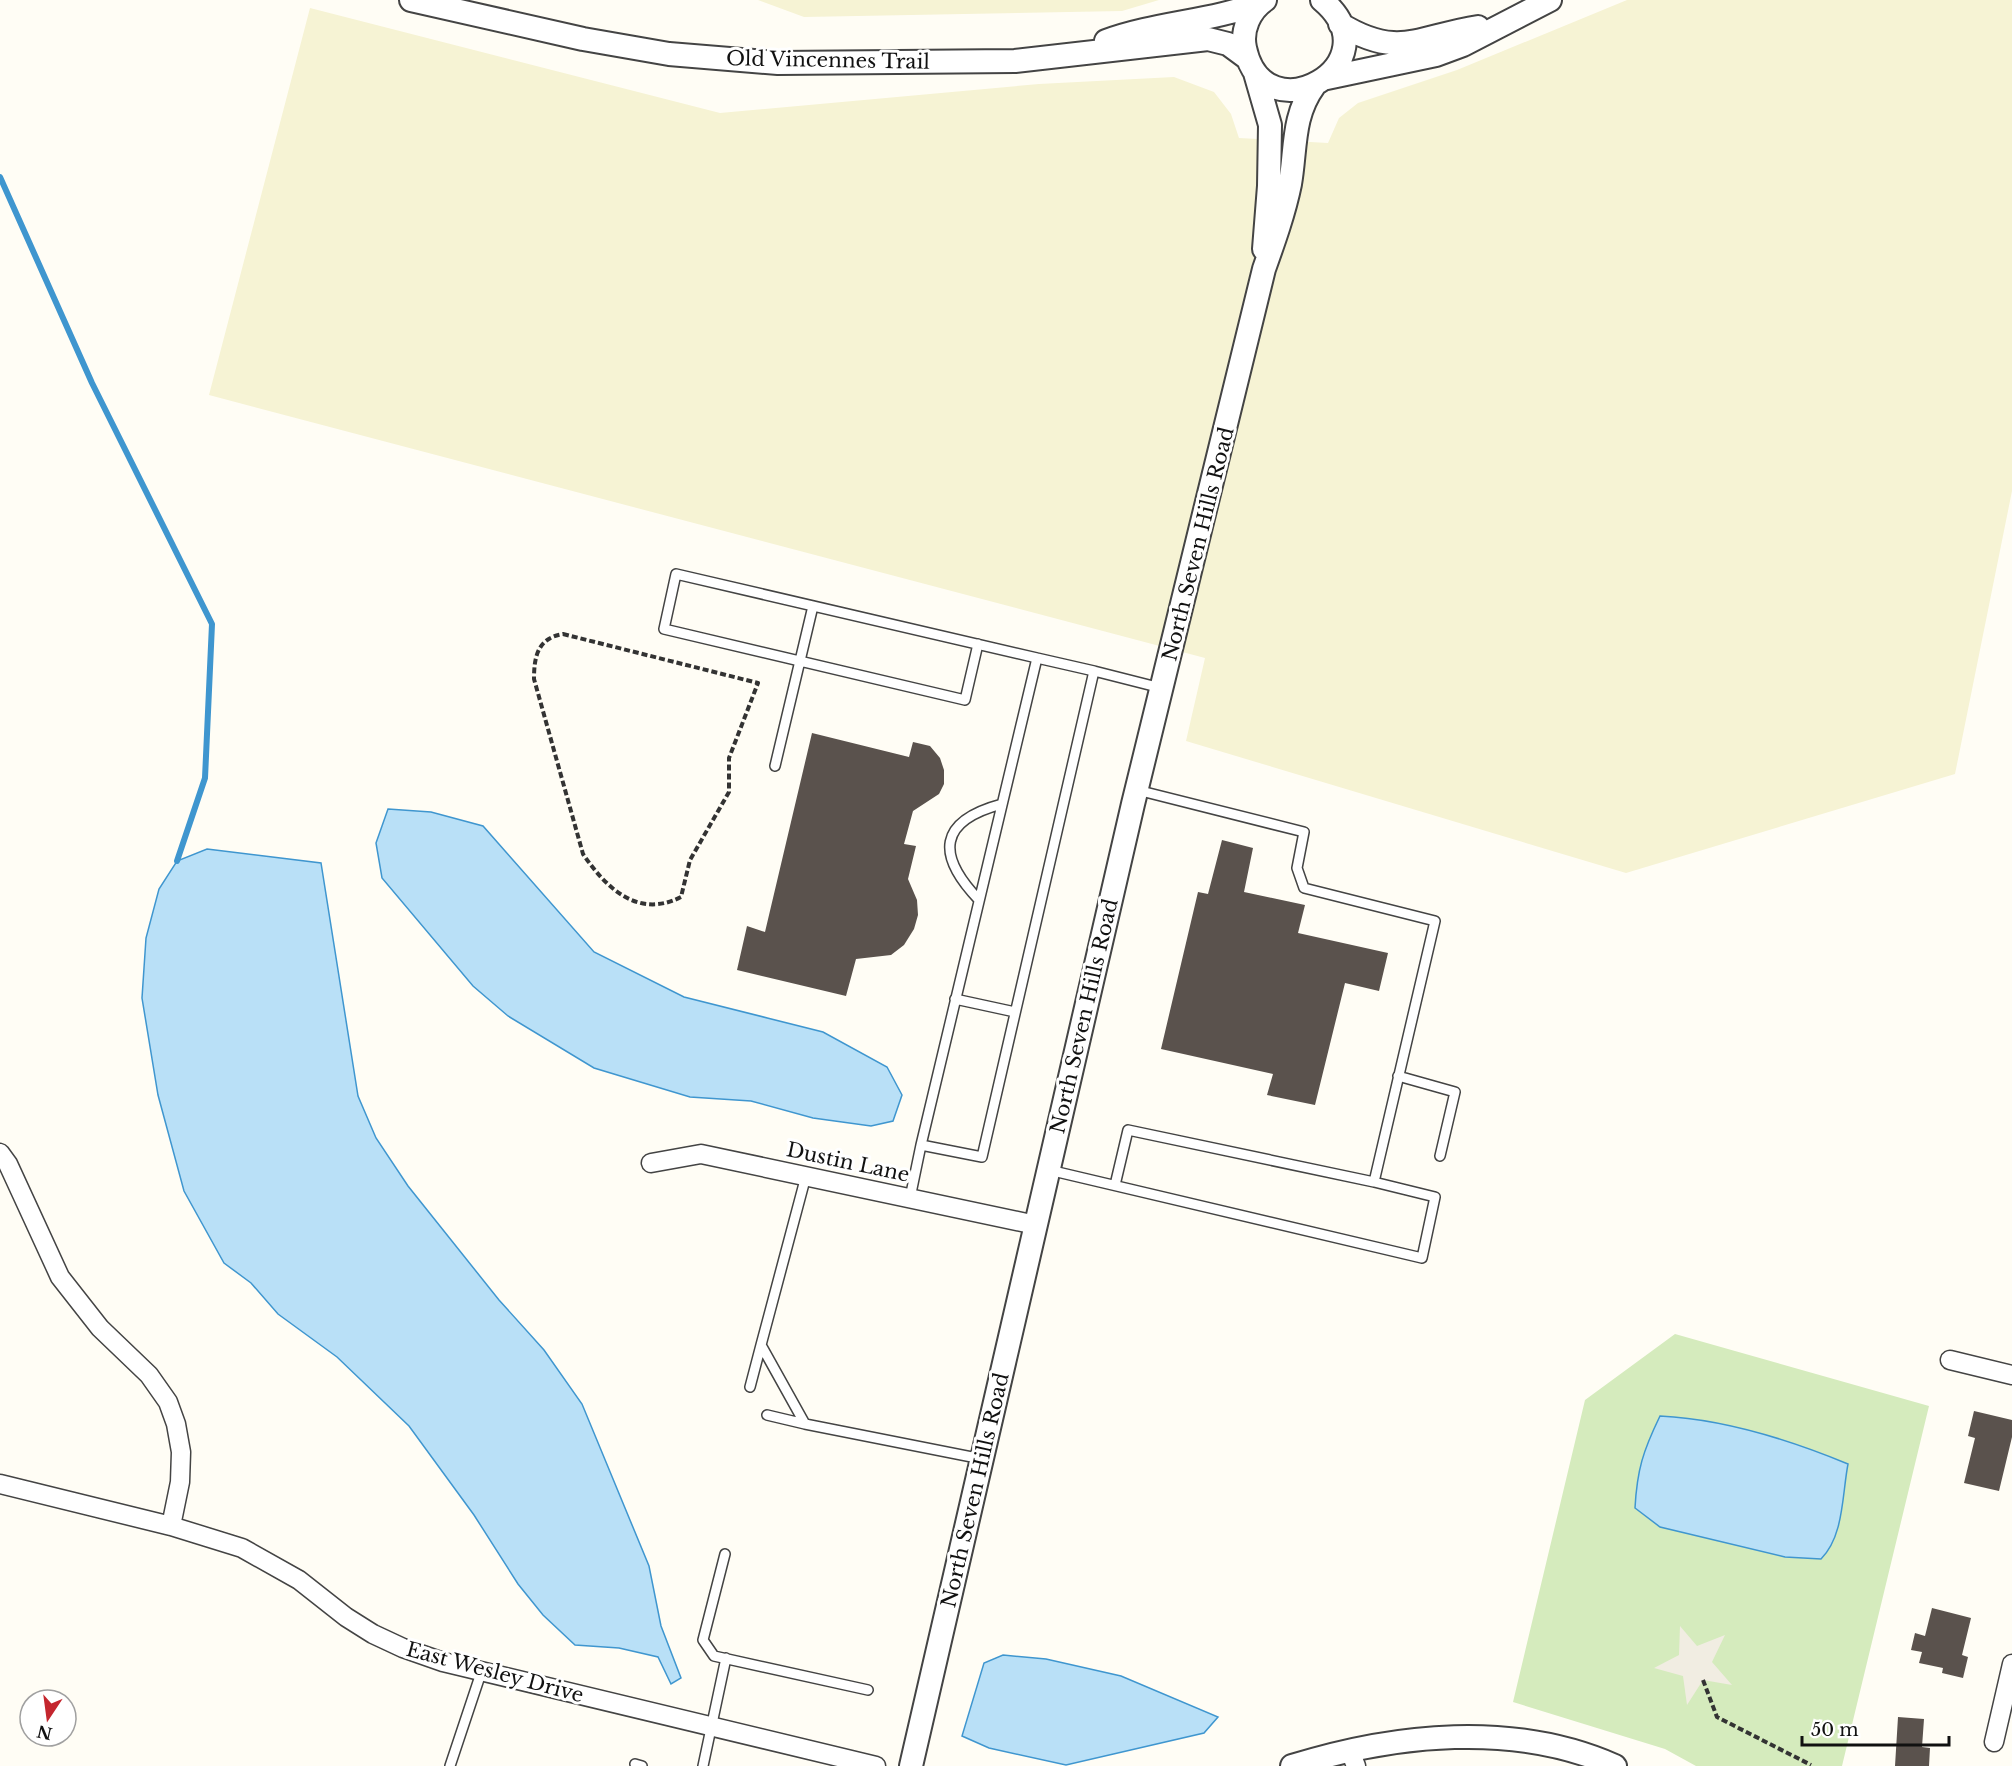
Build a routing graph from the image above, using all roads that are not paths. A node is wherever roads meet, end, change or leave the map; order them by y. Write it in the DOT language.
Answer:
graph roads {
  1 [pos="411,0"];
  2 [pos="1551,0"];
  3 [pos="1263,1"];
  4 [pos="1333,9"];
  5 [pos="1500,24"];
  6 [pos="1071,54"];
  7 [pos="1251,66"];
  8 [pos="1321,82"];
  9 [pos="1264,269"];
  10 [pos="813,606"];
  11 [pos="978,644"];
  12 [pos="1037,658"];
  13 [pos="800,661"];
  14 [pos="1094,671"];
  15 [pos="1163,688"];
  16 [pos="775,766"];
  17 [pos="1137,790"];
  18 [pos="1002,804"];
  19 [pos="979,900"];
  20 [pos="956,999"];
  21 [pos="1015,1012"];
  22 [pos="1398,1076"];
  23 [pos="921,1145"];
  24 [pos="0,1153"];
  25 [pos="1440,1156"];
  26 [pos="651,1163"];
  27 [pos="1049,1170"];
  28 [pos="806,1176"];
  29 [pos="1374,1182"];
  30 [pos="1115,1185"];
  31 [pos="909,1198"];
  32 [pos="1036,1224"];
  33 [pos="761,1345"];
  34 [pos="1950,1360"];
  35 [pos="2012,1375"];
  36 [pos="750,1387"];
  37 [pos="767,1415"];
  38 [pos="805,1424"];
  39 [pos="982,1459"];
  40 [pos="0,1484"];
  41 [pos="171,1526"];
  42 [pos="724,1554"];
  43 [pos="726,1658"];
  44 [pos="2012,1664"];
  45 [pos="481,1672"];
  46 [pos="868,1690"];
  47 [pos="711,1728"];
  48 [pos="1994,1742"];
  49 [pos="1353,1759"];
  50 [pos="450,1766"];
  51 [pos="703,1766"];
  52 [pos="876,1766"];
  53 [pos="911,1766"];
  54 [pos="1292,1766"];
  55 [pos="1615,1766"];
  1 -- 6 [label="street, Old Vincennes Trail"];
  2 -- 5 [label="street"];
  3 -- 6 [label="street, Old Vincennes Trail"];
  3 -- 7 [label="street, North Seven Hills Road"];
  4 -- 5 [label="street"];
  4 -- 8 [label="street, North Seven Hills Road"];
  5 -- 8 [label="street"];
  6 -- 7 [label="street, Old Vincennes Trail"];
  7 -- 8 [label="street, Old Vincennes Trail"];
  7 -- 9 [label="street, North Seven Hills Road"];
  8 -- 9 [label="street, North Seven Hills Road"];
  9 -- 15 [label="street, North Seven Hills Road"];
  10 -- 11 [label="lane"];
  10 -- 13 [label="lane"];
  10 -- 13 [label="lane"];
  11 -- 12 [label="lane"];
  11 -- 13 [label="lane"];
  12 -- 14 [label="lane"];
  12 -- 18 [label="lane"];
  13 -- 16 [label="lane"];
  14 -- 15 [label="lane"];
  14 -- 21 [label="lane"];
  15 -- 17 [label="street, North Seven Hills Road"];
  17 -- 22 [label="lane"];
  17 -- 27 [label="street, North Seven Hills Road"];
  18 -- 19 [label="lane"];
  18 -- 19 [label="lane"];
  19 -- 20 [label="lane"];
  20 -- 21 [label="lane"];
  20 -- 23 [label="lane"];
  21 -- 23 [label="lane"];
  22 -- 25 [label="lane"];
  22 -- 29 [label="lane"];
  23 -- 31 [label="lane"];
  24 -- 41 [label="street"];
  26 -- 28 [label="street, Dustin Lane"];
  27 -- 30 [label="lane"];
  27 -- 32 [label="street, North Seven Hills Road"];
  28 -- 31 [label="street, Dustin Lane"];
  28 -- 33 [label="lane"];
  29 -- 30 [label="lane"];
  29 -- 30 [label="lane"];
  31 -- 32 [label="street, Dustin Lane"];
  32 -- 39 [label="street, North Seven Hills Road"];
  33 -- 36 [label="lane"];
  33 -- 38 [label="lane"];
  34 -- 35 [label="street"];
  37 -- 38 [label="lane"];
  38 -- 39 [label="lane"];
  39 -- 53 [label="street, North Seven Hills Road"];
  40 -- 41 [label="street, East Wesley Drive"];
  41 -- 45 [label="street, East Wesley Drive"];
  42 -- 43 [label="lane"];
  43 -- 46 [label="lane"];
  43 -- 47 [label="lane"];
  44 -- 48 [label="street"];
  45 -- 47 [label="street, East Wesley Drive"];
  45 -- 50 [label="lane"];
  47 -- 51 [label="lane"];
  47 -- 52 [label="street, East Wesley Drive"];
  49 -- 54 [label="street"];
  49 -- 55 [label="street"];
}
